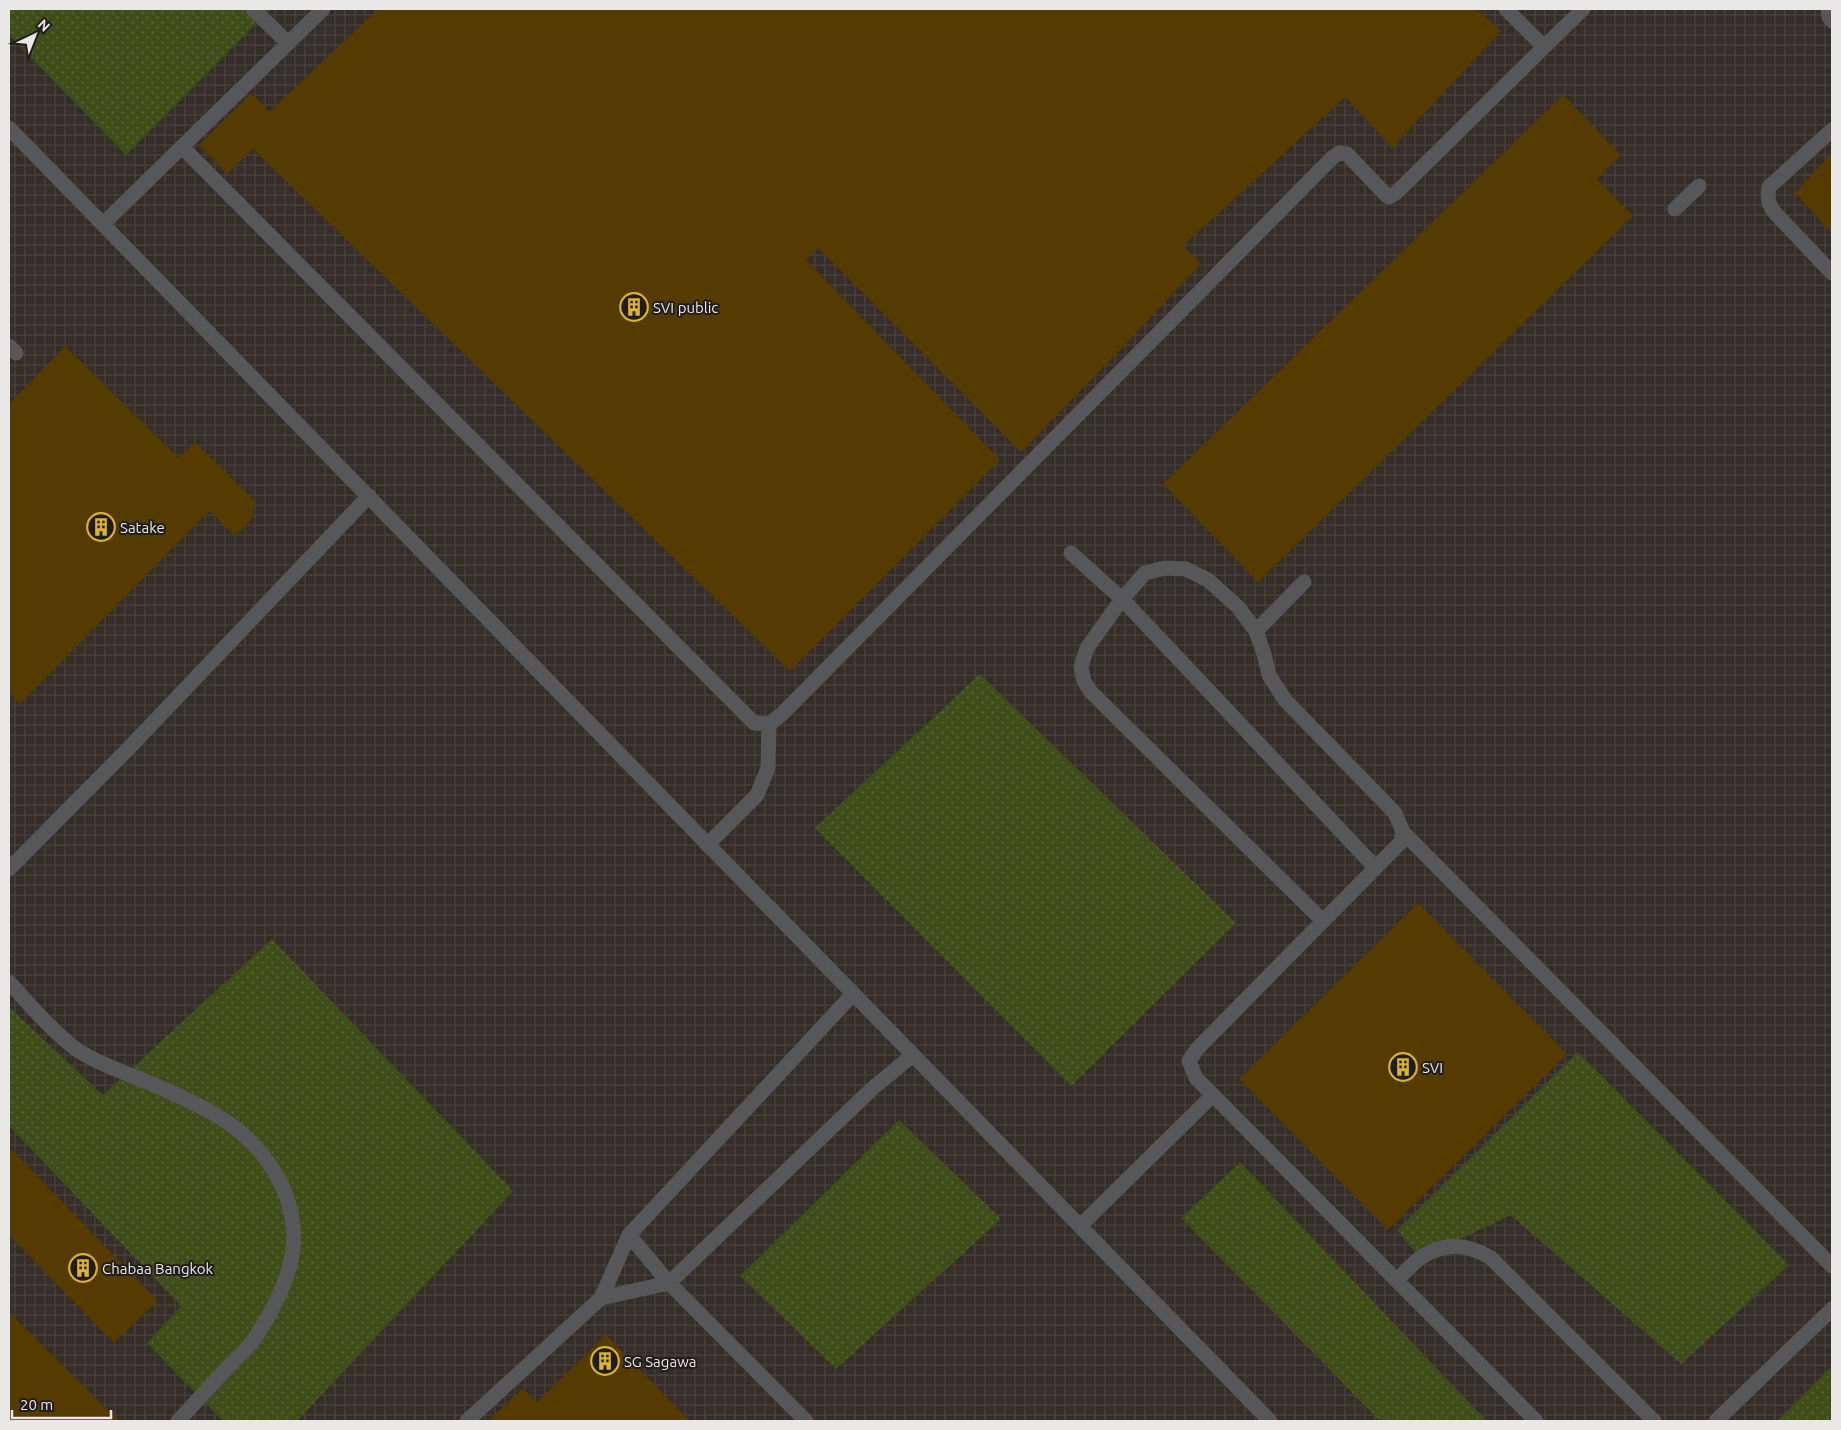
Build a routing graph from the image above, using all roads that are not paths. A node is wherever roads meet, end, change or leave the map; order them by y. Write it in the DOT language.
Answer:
graph roads {
  1 [pos="253,9"];
  2 [pos="323,9"];
  3 [pos="1506,9"];
  4 [pos="1583,9"];
  5 [pos="1828,9"];
  6 [pos="1832,21"];
  7 [pos="288,43"];
  8 [pos="1544,47"];
  9 [pos="9,128"];
  10 [pos="1832,130"];
  11 [pos="182,146"];
  12 [pos="1699,186"];
  13 [pos="1675,209"];
  14 [pos="103,224"];
  15 [pos="1832,273"];
  16 [pos="369,496"];
  17 [pos="1071,553"];
  18 [pos="1304,582"];
  19 [pos="1122,599"];
  20 [pos="1256,631"];
  21 [pos="769,724"];
  22 [pos="1403,832"];
  23 [pos="707,845"];
  24 [pos="1375,867"];
  25 [pos="9,869"];
  26 [pos="1322,920"];
  27 [pos="9,982"];
  28 [pos="853,994"];
  29 [pos="913,1054"];
  30 [pos="1213,1095"];
  31 [pos="1084,1223"];
  32 [pos="629,1235"];
  33 [pos="1832,1266"];
  34 [pos="1397,1280"];
  35 [pos="670,1283"];
  36 [pos="601,1298"];
  37 [pos="1832,1308"];
  38 [pos="178,1421"];
  39 [pos="467,1421"];
  40 [pos="806,1421"];
  41 [pos="1270,1421"];
  42 [pos="1536,1421"];
  43 [pos="1654,1421"];
  44 [pos="1716,1421"];
  1 -- 7 [label="street"];
  2 -- 7 [label="street"];
  3 -- 8 [label="street"];
  4 -- 8 [label="street"];
  5 -- 6 [label="street"];
  7 -- 11 [label="street"];
  8 -- 21 [label="street"];
  9 -- 14 [label="street"];
  10 -- 15 [label="street"];
  11 -- 14 [label="street"];
  11 -- 21 [label="street"];
  12 -- 13 [label="street"];
  14 -- 16 [label="street"];
  16 -- 23 [label="street"];
  16 -- 25 [label="street"];
  17 -- 19 [label="street"];
  18 -- 20 [label="street"];
  19 -- 20 [label="street"];
  19 -- 24 [label="street"];
  19 -- 26 [label="street"];
  20 -- 22 [label="street"];
  21 -- 23 [label="street"];
  22 -- 24 [label="street"];
  22 -- 33 [label="street"];
  23 -- 28 [label="street"];
  24 -- 26 [label="street"];
  26 -- 30 [label="street"];
  27 -- 38 [label="street"];
  28 -- 29 [label="street"];
  28 -- 32 [label="street"];
  29 -- 31 [label="street"];
  29 -- 35 [label="street"];
  30 -- 31 [label="street"];
  30 -- 34 [label="street"];
  31 -- 41 [label="street"];
  32 -- 35 [label="street"];
  32 -- 36 [label="street"];
  34 -- 42 [label="street"];
  34 -- 43 [label="street"];
  35 -- 36 [label="street"];
  35 -- 40 [label="street"];
  36 -- 39 [label="street"];
  37 -- 44 [label="street"];
}
